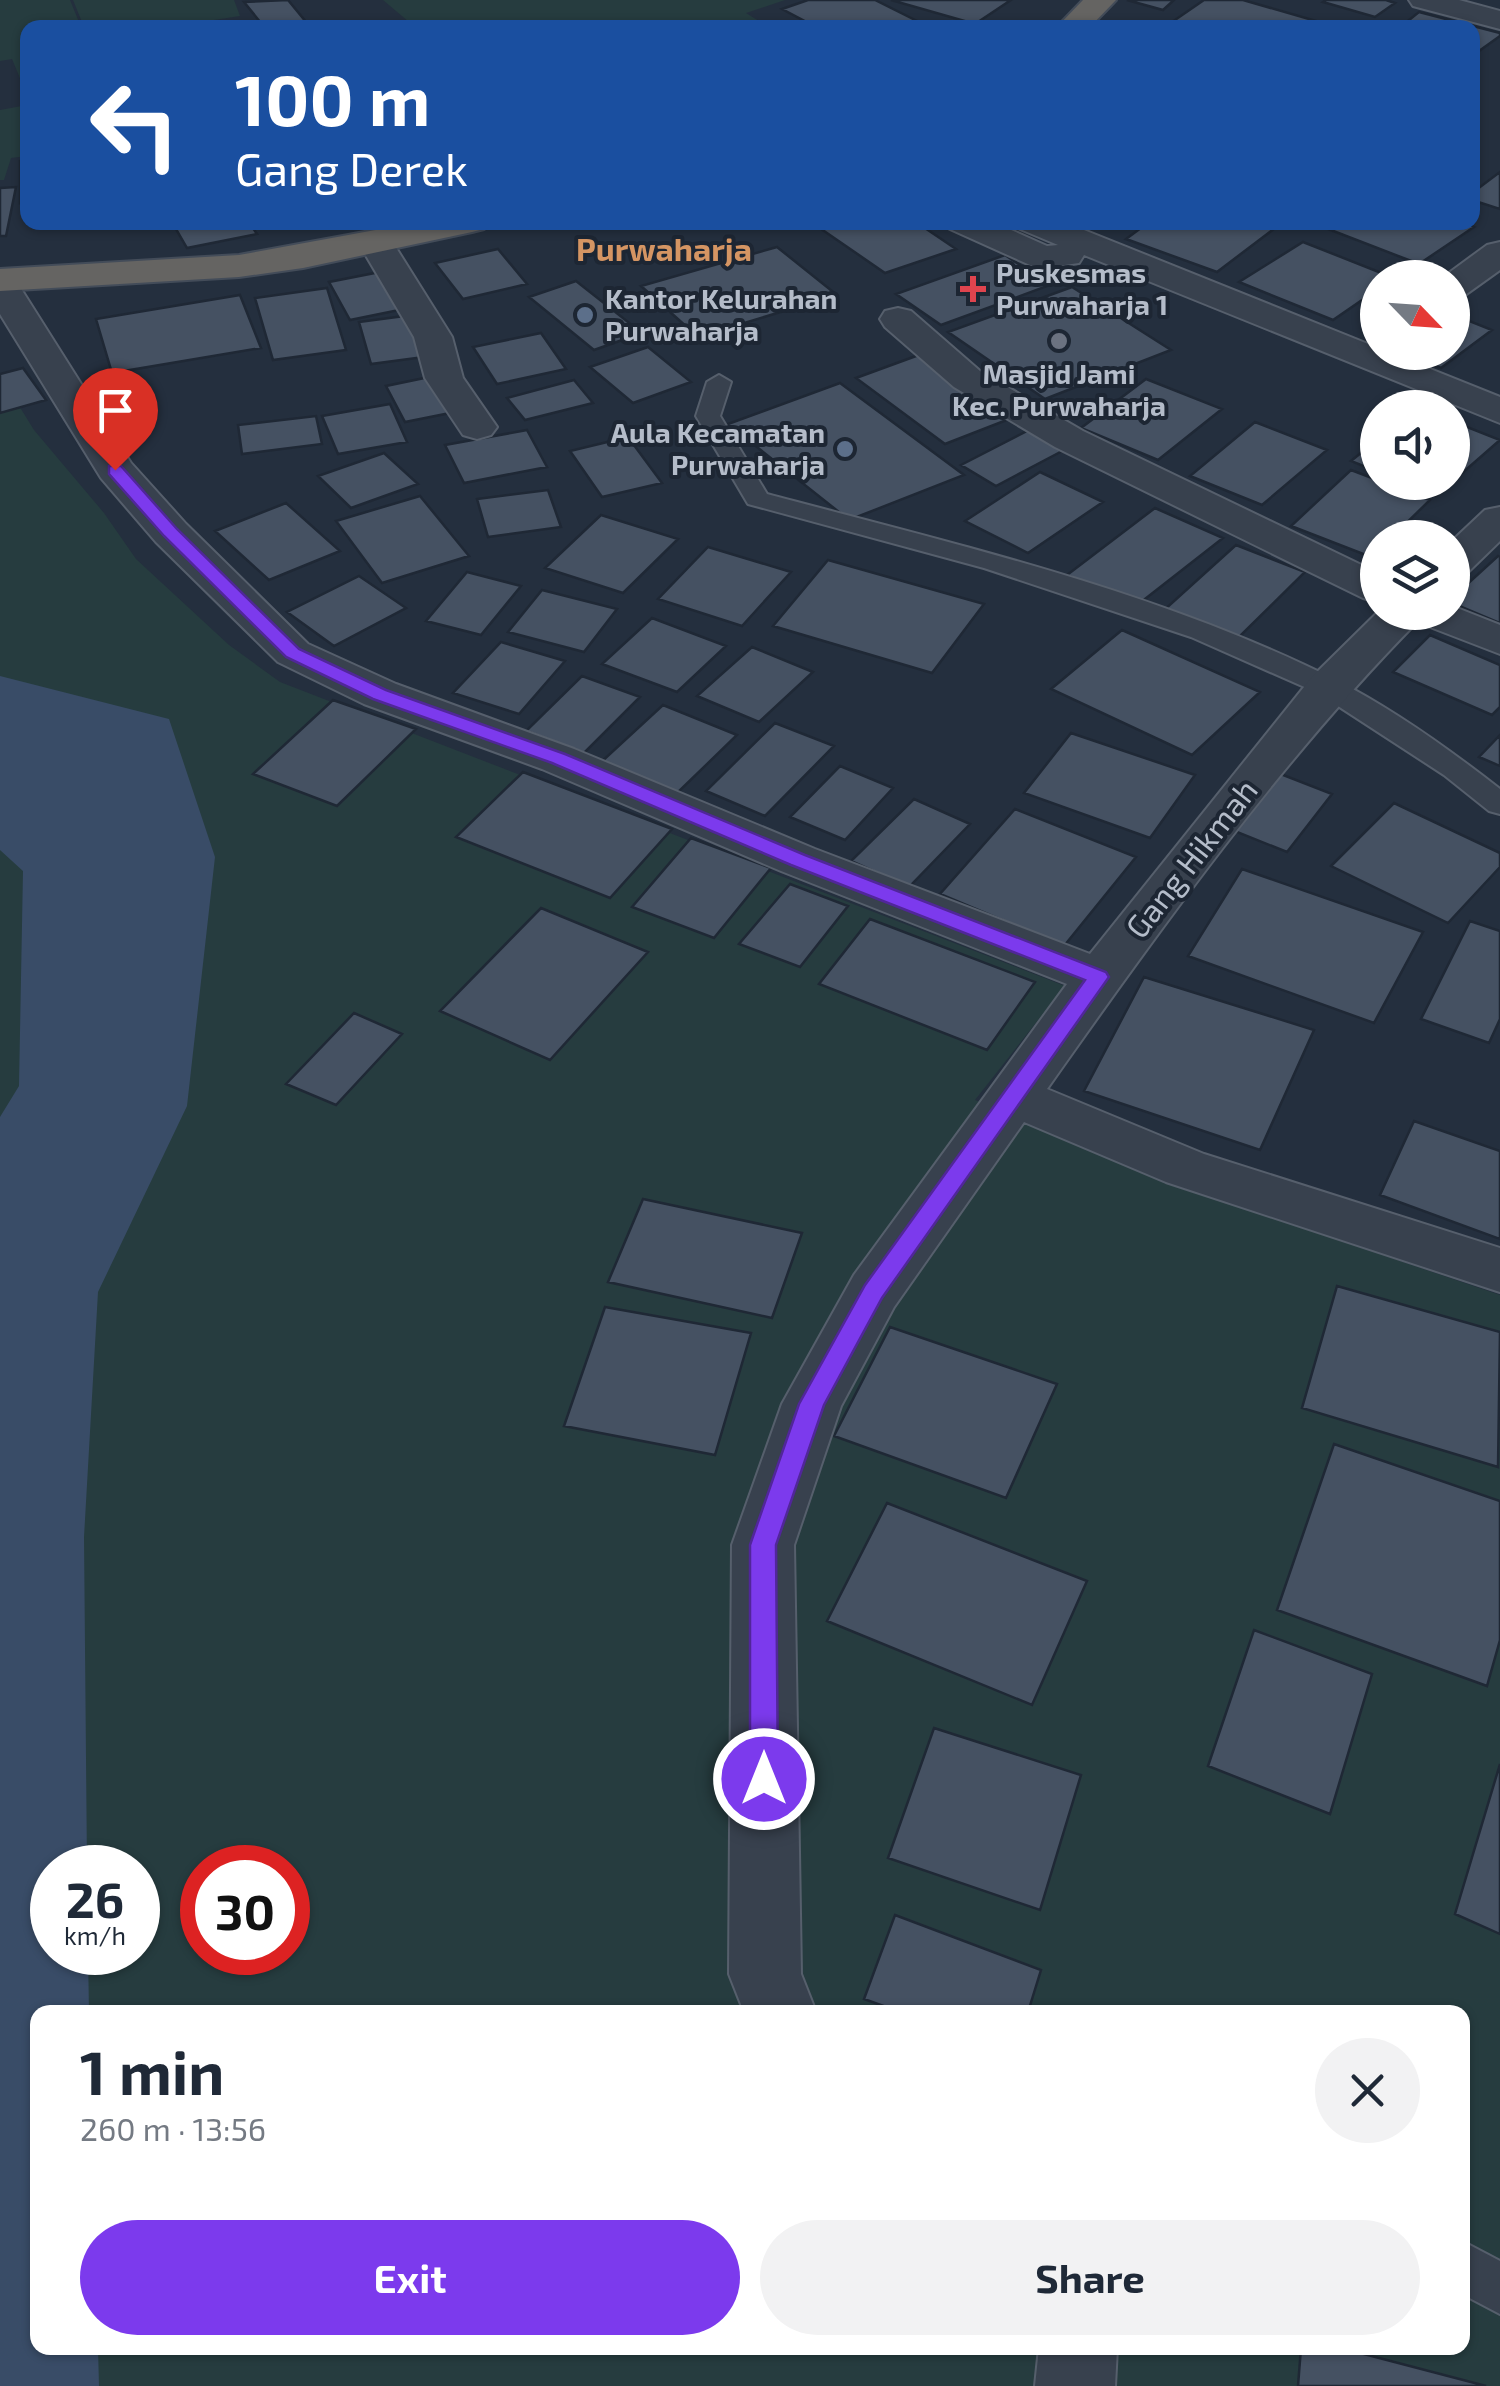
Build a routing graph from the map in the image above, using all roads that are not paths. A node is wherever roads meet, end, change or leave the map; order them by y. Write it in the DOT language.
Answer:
graph roads {
  1 [pos="1101,0"];
  2 [pos="1424,0"];
  3 [pos="1080,20"];
  4 [pos="1500,20"];
  5 [pos="434,230"];
  6 [pos="981,230"];
  7 [pos="1051,230"];
  8 [pos="376,242"];
  9 [pos="1104,252"];
  10 [pos="1500,253"];
  11 [pos="1470,274"];
  12 [pos="0,282"];
  13 [pos="898,319"];
  14 [pos="1360,345"];
  15 [pos="1414,370"];
  16 [pos="719,382"];
  17 [pos="1500,411"];
  18 [pos="477,426"];
  19 [pos="1500,519"];
  20 [pos="1470,547"];
  21 [pos="1360,580"];
  22 [pos="1470,629"];
  23 [pos="1385,630"];
  24 [pos="1500,642"];
  25 [pos="1328,687"];
  26 [pos="1500,804"];
  27 [pos="1098,977"];
  28 [pos="1014,1098"];
  29 [pos="1500,1270"];
  30 [pos="777,2005"];
  31 [pos="1470,2270"];
  32 [pos="1500,2289"];
  33 [pos="1077,2355"];
  34 [pos="1075,2386"];
  1 -- 3 [label="highway"];
  2 -- 4 [label="street"];
  5 -- 8 [label="highway"];
  6 -- 9 [label="street"];
  7 -- 9 [label="street"];
  8 -- 12 [label="highway"];
  8 -- 18 [label="street"];
  9 -- 14 [label="street"];
  10 -- 11 [label="street"];
  12 -- 27 [label="street"];
  13 -- 21 [label="street"];
  15 -- 17 [label="street"];
  16 -- 25 [label="lane"];
  19 -- 20 [label="street"];
  22 -- 24 [label="street"];
  23 -- 25 [label="street, Gang Hikmah"];
  25 -- 26 [label="lane"];
  25 -- 27 [label="street, Gang Hikmah"];
  27 -- 28 [label="street, Gang Hikmah"];
  28 -- 29 [label="street"];
  28 -- 30 [label="street, Gang Hikmah"];
  31 -- 32 [label="lane"];
  33 -- 34 [label="street"];
}
